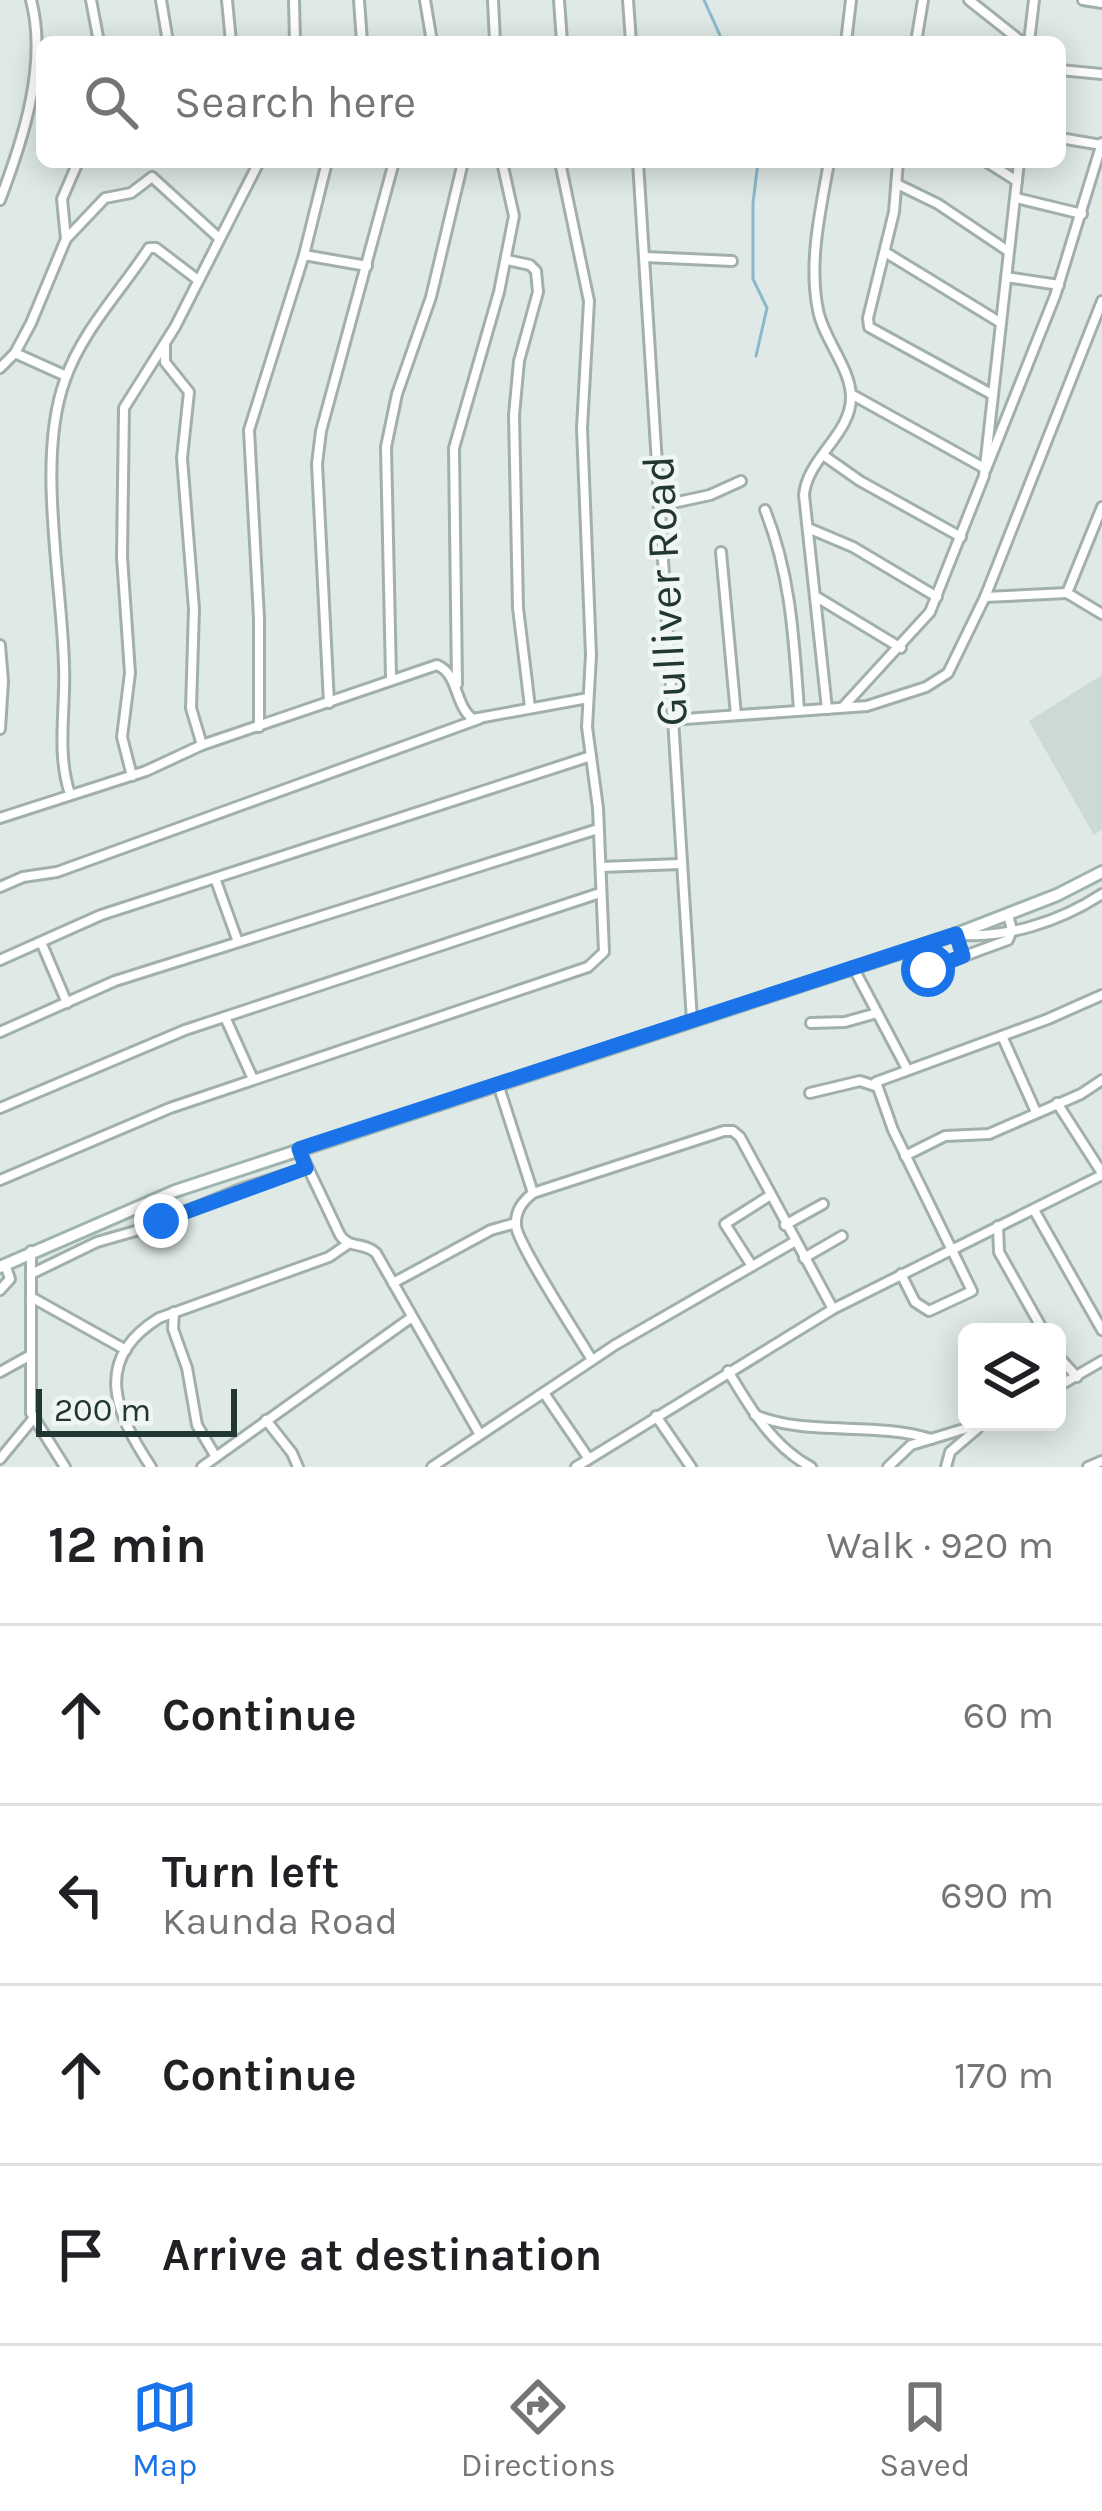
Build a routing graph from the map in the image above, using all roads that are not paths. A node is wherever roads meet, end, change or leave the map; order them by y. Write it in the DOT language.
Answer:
graph roads {
  1 [pos="31,0"];
  2 [pos="91,0"];
  3 [pos="161,0"];
  4 [pos="227,0"];
  5 [pos="294,0"];
  6 [pos="359,0"];
  7 [pos="425,0"];
  8 [pos="493,0"];
  9 [pos="559,0"];
  10 [pos="628,0"];
  11 [pos="850,0"];
  12 [pos="923,0"];
  13 [pos="969,0"];
  14 [pos="1034,0"];
  15 [pos="1083,0"];
  16 [pos="1102,3"];
  17 [pos="36,36"];
  18 [pos="98,36"];
  19 [pos="167,36"];
  20 [pos="230,36"];
  21 [pos="295,36"];
  22 [pos="362,36"];
  23 [pos="431,36"];
  24 [pos="495,36"];
  25 [pos="562,36"];
  26 [pos="631,36"];
  27 [pos="847,36"];
  28 [pos="917,36"];
  29 [pos="1018,36"];
  30 [pos="1027,36"];
  31 [pos="36,60"];
  32 [pos="1066,71"];
  33 [pos="1102,74"];
  34 [pos="1066,139"];
  35 [pos="1102,144"];
  36 [pos="75,168"];
  37 [pos="253,168"];
  38 [pos="326,168"];
  39 [pos="392,168"];
  40 [pos="462,168"];
  41 [pos="504,168"];
  42 [pos="561,168"];
  43 [pos="638,168"];
  44 [pos="828,168"];
  45 [pos="898,168"];
  46 [pos="996,168"];
  47 [pos="1018,168"];
  48 [pos="1016,181"];
  49 [pos="897,184"];
  50 [pos="1016,198"];
  51 [pos="0,200"];
  52 [pos="1082,214"];
  53 [pos="66,239"];
  54 [pos="219,239"];
  55 [pos="1008,251"];
  56 [pos="885,252"];
  57 [pos="304,255"];
  58 [pos="645,257"];
  59 [pos="506,260"];
  60 [pos="732,262"];
  61 [pos="367,266"];
  62 [pos="1006,277"];
  63 [pos="198,280"];
  64 [pos="1059,285"];
  65 [pos="1102,301"];
  66 [pos="1001,322"];
  67 [pos="165,343"];
  68 [pos="15,353"];
  69 [pos="0,368"];
  70 [pos="66,376"];
  71 [pos="851,394"];
  72 [pos="993,395"];
  73 [pos="823,454"];
  74 [pos="986,469"];
  75 [pos="741,481"];
  76 [pos="659,506"];
  77 [pos="1102,507"];
  78 [pos="765,510"];
  79 [pos="806,527"];
  80 [pos="961,537"];
  81 [pos="721,552"];
  82 [pos="1067,593"];
  83 [pos="814,596"];
  84 [pos="938,597"];
  85 [pos="986,597"];
  86 [pos="1102,614"];
  87 [pos="0,645"];
  88 [pos="901,648"];
  89 [pos="391,678"];
  90 [pos="588,698"];
  91 [pos="459,700"];
  92 [pos="328,703"];
  93 [pos="530,707"];
  94 [pos="842,708"];
  95 [pos="827,709"];
  96 [pos="799,710"];
  97 [pos="736,715"];
  98 [pos="480,719"];
  99 [pos="671,720"];
  100 [pos="259,727"];
  101 [pos="0,729"];
  102 [pos="202,746"];
  103 [pos="591,757"];
  104 [pos="131,776"];
  105 [pos="70,794"];
  106 [pos="0,818"];
  107 [pos="598,829"];
  108 [pos="680,864"];
  109 [pos="601,867"];
  110 [pos="1102,872"];
  111 [pos="216,881"];
  112 [pos="0,887"];
  113 [pos="600,893"];
  114 [pos="1059,894"];
  115 [pos="1102,894"];
  116 [pos="1088,903"];
  117 [pos="1064,913"];
  118 [pos="1008,915"];
  119 [pos="1012,931"];
  120 [pos="956,934"];
  121 [pos="41,942"];
  122 [pos="238,942"];
  123 [pos="963,956"];
  124 [pos="0,960"];
  125 [pos="854,968"];
  126 [pos="915,974"];
  127 [pos="1102,995"];
  128 [pos="67,1003"];
  129 [pos="878,1013"];
  130 [pos="225,1017"];
  131 [pos="692,1021"];
  132 [pos="811,1023"];
  133 [pos="0,1032"];
  134 [pos="1001,1036"];
  135 [pos="907,1069"];
  136 [pos="253,1079"];
  137 [pos="1102,1080"];
  138 [pos="498,1084"];
  139 [pos="875,1085"];
  140 [pos="810,1093"];
  141 [pos="1057,1103"];
  142 [pos="0,1108"];
  143 [pos="1036,1112"];
  144 [pos="299,1149"];
  145 [pos="905,1156"];
  146 [pos="306,1168"];
  147 [pos="1102,1174"];
  148 [pos="0,1180"];
  149 [pos="533,1193"];
  150 [pos="164,1196"];
  151 [pos="769,1196"];
  152 [pos="823,1204"];
  153 [pos="138,1206"];
  154 [pos="1034,1210"];
  155 [pos="172,1216"];
  156 [pos="516,1223"];
  157 [pos="784,1225"];
  158 [pos="998,1226"];
  159 [pos="146,1228"];
  160 [pos="842,1237"];
  161 [pos="794,1242"];
  162 [pos="348,1244"];
  163 [pos="953,1246"];
  164 [pos="31,1252"];
  165 [pos="804,1258"];
  166 [pos="2,1266"];
  167 [pos="752,1266"];
  168 [pos="31,1274"];
  169 [pos="901,1274"];
  170 [pos="393,1283"];
  171 [pos="0,1290"];
  172 [pos="31,1297"];
  173 [pos="833,1310"];
  174 [pos="174,1312"];
  175 [pos="412,1317"];
  176 [pos="1039,1323"];
  177 [pos="1102,1330"];
  178 [pos="126,1350"];
  179 [pos="29,1356"];
  180 [pos="592,1360"];
  181 [pos="1102,1361"];
  182 [pos="1066,1365"];
  183 [pos="0,1372"];
  184 [pos="728,1372"];
  185 [pos="1077,1377"];
  186 [pos="1066,1382"];
  187 [pos="544,1393"];
  188 [pos="656,1415"];
  189 [pos="755,1415"];
  190 [pos="33,1419"];
  191 [pos="266,1420"];
  192 [pos="958,1431"];
  193 [pos="977,1431"];
  194 [pos="479,1433"];
  195 [pos="931,1439"];
  196 [pos="216,1457"];
  197 [pos="0,1459"];
  198 [pos="589,1459"];
  199 [pos="1102,1461"];
  200 [pos="64,1467"];
  201 [pos="151,1467"];
  202 [pos="202,1467"];
  203 [pos="298,1467"];
  204 [pos="432,1467"];
  205 [pos="576,1467"];
  206 [pos="691,1467"];
  207 [pos="811,1467"];
  208 [pos="888,1467"];
  209 [pos="946,1467"];
  210 [pos="1088,1467"];
  1 -- 17 [label="street"];
  2 -- 18 [label="street"];
  3 -- 19 [label="street"];
  4 -- 20 [label="street"];
  5 -- 21 [label="street"];
  6 -- 22 [label="street"];
  7 -- 23 [label="street"];
  8 -- 24 [label="street"];
  9 -- 25 [label="street"];
  10 -- 26 [label="street"];
  11 -- 27 [label="street"];
  12 -- 28 [label="street"];
  13 -- 29 [label="street"];
  14 -- 30 [label="street"];
  15 -- 16 [label="street"];
  31 -- 51 [label="street"];
  32 -- 33 [label="street"];
  34 -- 35 [label="street"];
  35 -- 52 [label="street"];
  36 -- 53 [label="street"];
  37 -- 54 [label="street"];
  38 -- 57 [label="street"];
  39 -- 61 [label="street"];
  40 -- 89 [label="street"];
  41 -- 59 [label="street"];
  42 -- 90 [label="street"];
  43 -- 58 [label="street, Gulliver Road"];
  44 -- 71 [label="street"];
  45 -- 49 [label="street"];
  46 -- 48 [label="street"];
  47 -- 48 [label="street"];
  48 -- 50 [label="street"];
  49 -- 55 [label="street"];
  49 -- 56 [label="street"];
  50 -- 52 [label="street"];
  50 -- 55 [label="street"];
  52 -- 64 [label="street"];
  53 -- 54 [label="street"];
  53 -- 68 [label="street"];
  54 -- 63 [label="street"];
  55 -- 62 [label="street"];
  56 -- 66 [label="street"];
  56 -- 72 [label="street"];
  57 -- 61 [label="street"];
  57 -- 100 [label="street"];
  58 -- 60 [label="street"];
  58 -- 76 [label="street, Gulliver Road"];
  59 -- 91 [label="street"];
  59 -- 93 [label="street"];
  61 -- 92 [label="street"];
  62 -- 64 [label="street"];
  62 -- 66 [label="street"];
  63 -- 67 [label="street"];
  63 -- 70 [label="street"];
  64 -- 74 [label="street"];
  65 -- 85 [label="street"];
  66 -- 72 [label="street"];
  67 -- 102 [label="street"];
  67 -- 104 [label="street"];
  68 -- 69 [label="street"];
  68 -- 70 [label="street"];
  70 -- 105 [label="street"];
  71 -- 73 [label="street"];
  71 -- 74 [label="street"];
  72 -- 74 [label="street"];
  73 -- 79 [label="street"];
  73 -- 80 [label="street"];
  74 -- 80 [label="street"];
  75 -- 76 [label="street"];
  76 -- 99 [label="street, Gulliver Road"];
  77 -- 82 [label="street"];
  78 -- 96 [label="street"];
  79 -- 83 [label="street"];
  79 -- 84 [label="street"];
  80 -- 84 [label="street"];
  81 -- 97 [label="street"];
  82 -- 85 [label="street"];
  82 -- 86 [label="street"];
  83 -- 88 [label="street"];
  83 -- 95 [label="street"];
  84 -- 88 [label="street"];
  85 -- 94 [label="street"];
  87 -- 101 [label="street"];
  88 -- 94 [label="street"];
  89 -- 91 [label="street"];
  89 -- 92 [label="street"];
  90 -- 93 [label="street"];
  90 -- 103 [label="street"];
  91 -- 98 [label="street"];
  92 -- 100 [label="street"];
  93 -- 98 [label="street"];
  94 -- 95 [label="street"];
  95 -- 96 [label="street"];
  96 -- 97 [label="street"];
  97 -- 99 [label="street"];
  98 -- 112 [label="street"];
  99 -- 108 [label="street, Gulliver Road"];
  100 -- 102 [label="street"];
  102 -- 104 [label="street"];
  103 -- 107 [label="street"];
  103 -- 111 [label="street"];
  104 -- 105 [label="street"];
  105 -- 106 [label="street"];
  107 -- 109 [label="street"];
  107 -- 122 [label="street"];
  108 -- 109 [label="street"];
  108 -- 131 [label="street, Gulliver Road"];
  109 -- 113 [label="street"];
  110 -- 114 [label="main road"];
  111 -- 121 [label="street"];
  111 -- 122 [label="street"];
  113 -- 130 [label="street"];
  113 -- 136 [label="street"];
  114 -- 116 [label="street"];
  114 -- 117 [label="street"];
  114 -- 118 [label="main road"];
  115 -- 116 [label="street"];
  116 -- 117 [label="street"];
  117 -- 119 [label="street"];
  118 -- 119 [label="street"];
  118 -- 120 [label="main road"];
  119 -- 120 [label="street"];
  119 -- 123 [label="street"];
  120 -- 123 [label="street"];
  120 -- 125 [label="main road"];
  121 -- 124 [label="street"];
  121 -- 128 [label="street"];
  122 -- 128 [label="street"];
  123 -- 126 [label="street"];
  125 -- 129 [label="street"];
  125 -- 131 [label="main road"];
  127 -- 134 [label="street"];
  128 -- 133 [label="street"];
  129 -- 132 [label="street"];
  129 -- 135 [label="street"];
  130 -- 136 [label="street"];
  130 -- 142 [label="street"];
  131 -- 138 [label="main road"];
  134 -- 135 [label="street"];
  134 -- 143 [label="street"];
  135 -- 139 [label="street"];
  136 -- 148 [label="street"];
  137 -- 141 [label="street"];
  138 -- 144 [label="main road"];
  138 -- 149 [label="street"];
  139 -- 140 [label="street"];
  139 -- 145 [label="street"];
  141 -- 143 [label="street"];
  141 -- 147 [label="street"];
  143 -- 145 [label="street"];
  144 -- 146 [label="street"];
  144 -- 150 [label="main road"];
  145 -- 163 [label="street"];
  146 -- 155 [label="street"];
  146 -- 162 [label="street"];
  147 -- 154 [label="street"];
  149 -- 151 [label="street"];
  149 -- 156 [label="street"];
  150 -- 153 [label="main road"];
  150 -- 155 [label="street"];
  151 -- 157 [label="street"];
  151 -- 167 [label="street"];
  152 -- 157 [label="street"];
  153 -- 159 [label="street"];
  153 -- 164 [label="main road"];
  154 -- 158 [label="street"];
  154 -- 177 [label="street"];
  155 -- 159 [label="street"];
  156 -- 170 [label="street"];
  156 -- 180 [label="street"];
  157 -- 161 [label="street"];
  158 -- 163 [label="street"];
  158 -- 176 [label="street"];
  159 -- 168 [label="street"];
  160 -- 165 [label="street"];
  161 -- 165 [label="street"];
  161 -- 167 [label="street"];
  162 -- 170 [label="street"];
  162 -- 174 [label="street"];
  163 -- 169 [label="street"];
  163 -- 169 [label="street"];
  164 -- 166 [label="main road"];
  164 -- 168 [label="street"];
  165 -- 173 [label="street"];
  166 -- 171 [label="street"];
  167 -- 180 [label="street"];
  168 -- 172 [label="street"];
  169 -- 173 [label="street"];
  170 -- 175 [label="street"];
  172 -- 178 [label="street"];
  172 -- 179 [label="street"];
  173 -- 184 [label="street"];
  174 -- 178 [label="street"];
  174 -- 196 [label="street"];
  175 -- 191 [label="street"];
  175 -- 194 [label="street"];
  178 -- 201 [label="street"];
  179 -- 183 [label="street"];
  179 -- 190 [label="street"];
  180 -- 187 [label="street"];
  181 -- 185 [label="street"];
  182 -- 185 [label="street"];
  184 -- 188 [label="street"];
  184 -- 189 [label="street"];
  185 -- 186 [label="street"];
  187 -- 194 [label="street"];
  187 -- 198 [label="street"];
  188 -- 198 [label="street"];
  188 -- 206 [label="street"];
  189 -- 195 [label="street"];
  189 -- 207 [label="street"];
  190 -- 197 [label="street"];
  190 -- 200 [label="street"];
  191 -- 196 [label="street"];
  191 -- 203 [label="street"];
  192 -- 195 [label="street"];
  193 -- 209 [label="street"];
  194 -- 204 [label="street"];
  195 -- 208 [label="street"];
  196 -- 202 [label="street"];
  198 -- 205 [label="street"];
  199 -- 210 [label="street"];
}
